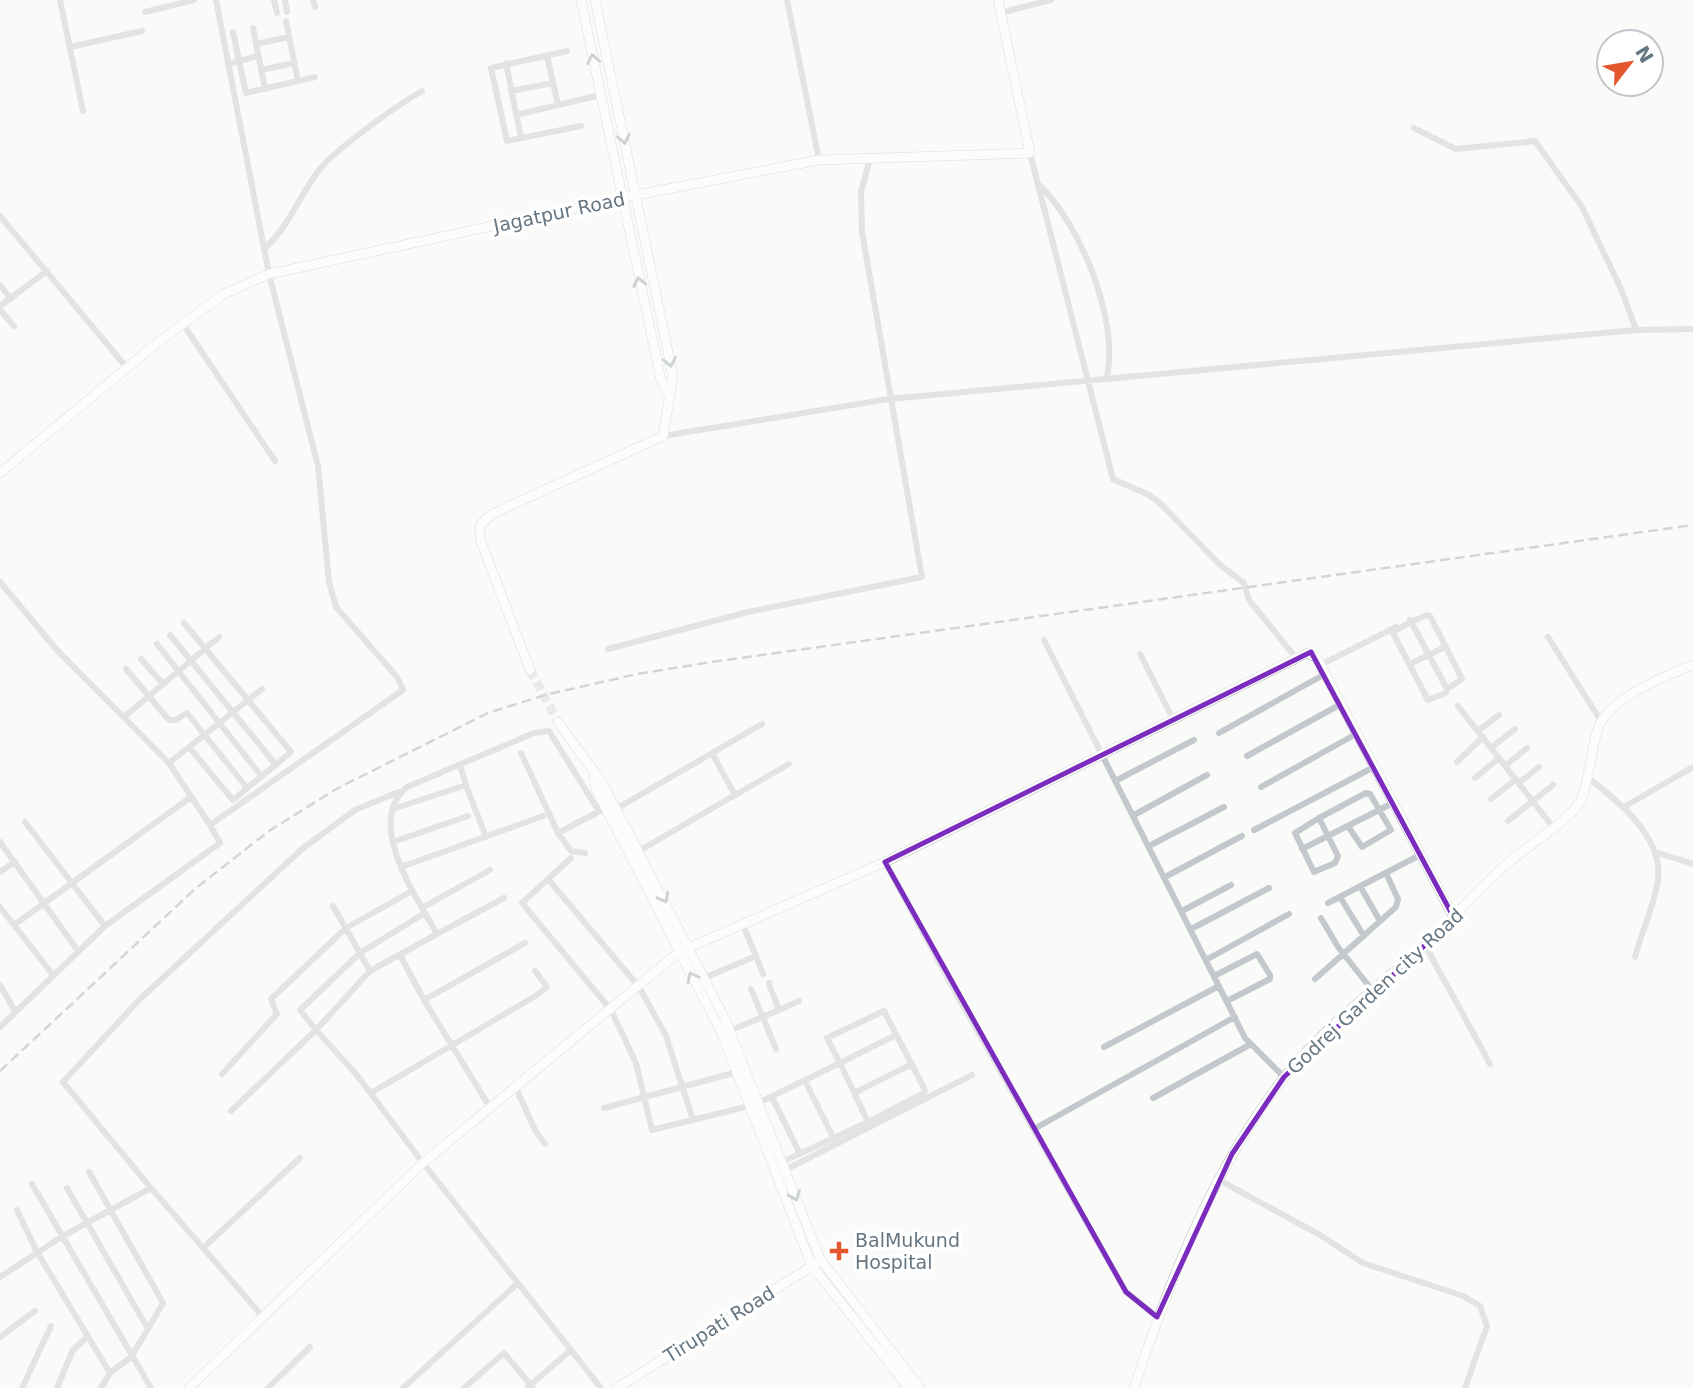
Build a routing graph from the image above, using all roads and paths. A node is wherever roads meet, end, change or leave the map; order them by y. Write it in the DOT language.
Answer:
graph roads {
  1 [pos="60,0"];
  2 [pos="194,0"];
  3 [pos="216,0"];
  4 [pos="274,0"];
  5 [pos="285,0"];
  6 [pos="581,0"];
  7 [pos="595,0"];
  8 [pos="787,0"];
  9 [pos="998,0"];
  10 [pos="1051,0"];
  11 [pos="145,12"];
  12 [pos="288,12"];
  13 [pos="278,13"];
  14 [pos="1000,13"];
  15 [pos="286,21"];
  16 [pos="253,28"];
  17 [pos="142,31"];
  18 [pos="233,32"];
  19 [pos="289,37"];
  20 [pos="256,44"];
  21 [pos="69,47"];
  22 [pos="567,51"];
  23 [pos="547,55"];
  24 [pos="258,56"];
  25 [pos="239,61"];
  26 [pos="295,63"];
  27 [pos="506,63"];
  28 [pos="228,64"];
  29 [pos="261,70"];
  30 [pos="315,77"];
  31 [pos="298,81"];
  32 [pos="554,83"];
  33 [pos="265,89"];
  34 [pos="422,91"];
  35 [pos="512,91"];
  36 [pos="600,95"];
  37 [pos="558,105"];
  38 [pos="83,111"];
  39 [pos="516,115"];
  40 [pos="581,126"];
  41 [pos="1414,128"];
  42 [pos="521,138"];
  43 [pos="1030,153"];
  44 [pos="870,159"];
  45 [pos="819,160"];
  46 [pos="1038,184"];
  47 [pos="636,195"];
  48 [pos="621,199"];
  49 [pos="0,216"];
  50 [pos="264,249"];
  51 [pos="47,271"];
  52 [pos="269,274"];
  53 [pos="0,285"];
  54 [pos="10,299"];
  55 [pos="0,308"];
  56 [pos="660,315"];
  57 [pos="647,317"];
  58 [pos="183,324"];
  59 [pos="14,326"];
  60 [pos="1693,329"];
  61 [pos="1636,330"];
  62 [pos="127,368"];
  63 [pos="1107,377"];
  64 [pos="1088,379"];
  65 [pos="668,395"];
  66 [pos="889,399"];
  67 [pos="663,436"];
  68 [pos="275,461"];
  69 [pos="0,473"];
  70 [pos="0,582"];
  71 [pos="1427,611"];
  72 [pos="1411,621"];
  73 [pos="184,622"];
  74 [pos="170,635"];
  75 [pos="219,637"];
  76 [pos="1548,637"];
  77 [pos="1044,640"];
  78 [pos="157,644"];
  79 [pos="1445,647"];
  80 [pos="206,649"];
  81 [pos="608,649"];
  82 [pos="1140,654"];
  83 [pos="1429,655"];
  84 [pos="1296,658"];
  85 [pos="142,659"];
  86 [pos="191,661"];
  87 [pos="1410,664"];
  88 [pos="1320,665"];
  89 [pos="1693,665"];
  90 [pos="126,669"];
  91 [pos="530,670"];
  92 [pos="179,671"];
  93 [pos="1325,674"];
  94 [pos="163,684"];
  95 [pos="262,689"];
  96 [pos="1447,689"];
  97 [pos="149,696"];
  98 [pos="248,700"];
  99 [pos="1340,704"];
  100 [pos="1458,706"];
  101 [pos="233,712"];
  102 [pos="1499,715"];
  103 [pos="124,717"];
  104 [pos="1173,719"];
  105 [pos="1601,721"];
  106 [pos="558,722"];
  107 [pos="219,723"];
  108 [pos="762,724"];
  109 [pos="1515,729"];
  110 [pos="1219,733"];
  111 [pos="1356,734"];
  112 [pos="1480,734"];
  113 [pos="204,735"];
  114 [pos="1194,740"];
  115 [pos="189,747"];
  116 [pos="1491,748"];
  117 [pos="1527,748"];
  118 [pos="521,753"];
  119 [pos="712,753"];
  120 [pos="1104,755"];
  121 [pos="1247,756"];
  122 [pos="1499,758"];
  123 [pos="1457,762"];
  124 [pos="169,763"];
  125 [pos="789,764"];
  126 [pos="276,765"];
  127 [pos="460,765"];
  128 [pos="1505,766"];
  129 [pos="1374,767"];
  130 [pos="1539,767"];
  131 [pos="1693,768"];
  132 [pos="1207,775"];
  133 [pos="262,776"];
  134 [pos="1587,777"];
  135 [pos="1475,778"];
  136 [pos="1117,780"];
  137 [pos="1517,781"];
  138 [pos="466,785"];
  139 [pos="1553,785"];
  140 [pos="1261,787"];
  141 [pos="247,788"];
  142 [pos="401,792"];
  143 [pos="735,795"];
  144 [pos="191,797"];
  145 [pos="1491,799"];
  146 [pos="1533,801"];
  147 [pos="1393,803"];
  148 [pos="1224,807"];
  149 [pos="1624,807"];
  150 [pos="393,809"];
  151 [pos="1381,809"];
  152 [pos="608,811"];
  153 [pos="1134,815"];
  154 [pos="468,816"];
  155 [pos="543,816"];
  156 [pos="1319,818"];
  157 [pos="1508,821"];
  158 [pos="25,822"];
  159 [pos="210,825"];
  160 [pos="1348,826"];
  161 [pos="1553,827"];
  162 [pos="1254,830"];
  163 [pos="558,833"];
  164 [pos="1242,836"];
  165 [pos="1328,836"];
  166 [pos="486,837"];
  167 [pos="0,842"];
  168 [pos="393,842"];
  169 [pos="1149,846"];
  170 [pos="1302,849"];
  171 [pos="639,851"];
  172 [pos="1655,852"];
  173 [pos="585,853"];
  174 [pos="1420,855"];
  175 [pos="571,859"];
  176 [pos="15,862"];
  177 [pos="885,862"];
  178 [pos="1693,864"];
  179 [pos="401,867"];
  180 [pos="490,870"];
  181 [pos="0,872"];
  182 [pos="1386,873"];
  183 [pos="1165,877"];
  184 [pos="548,879"];
  185 [pos="72,882"];
  186 [pos="1231,885"];
  187 [pos="1360,886"];
  188 [pos="1269,888"];
  189 [pos="412,891"];
  190 [pos="1340,897"];
  191 [pos="504,898"];
  192 [pos="43,902"];
  193 [pos="1328,903"];
  194 [pos="333,906"];
  195 [pos="0,907"];
  196 [pos="424,910"];
  197 [pos="1182,911"];
  198 [pos="1289,914"];
  199 [pos="1321,918"];
  200 [pos="1454,918"];
  201 [pos="1380,921"];
  202 [pos="742,923"];
  203 [pos="14,925"];
  204 [pos="105,926"];
  205 [pos="346,929"];
  206 [pos="1191,929"];
  207 [pos="437,934"];
  208 [pos="1364,936"];
  209 [pos="525,943"];
  210 [pos="1425,945"];
  211 [pos="689,947"];
  212 [pos="78,951"];
  213 [pos="680,952"];
  214 [pos="359,953"];
  215 [pos="1343,954"];
  216 [pos="400,955"];
  217 [pos="756,956"];
  218 [pos="1635,957"];
  219 [pos="1206,960"];
  220 [pos="370,971"];
  221 [pos="535,971"];
  222 [pos="763,974"];
  223 [pos="53,975"];
  224 [pos="1214,976"];
  225 [pos="704,978"];
  226 [pos="1315,979"];
  227 [pos="0,985"];
  228 [pos="1219,986"];
  229 [pos="639,987"];
  230 [pos="751,989"];
  231 [pos="771,989"];
  232 [pos="1373,991"];
  233 [pos="424,1000"];
  234 [pos="800,1001"];
  235 [pos="1227,1001"];
  236 [pos="611,1010"];
  237 [pos="779,1010"];
  238 [pos="15,1011"];
  239 [pos="762,1017"];
  240 [pos="1235,1017"];
  241 [pos="0,1027"];
  242 [pos="316,1030"];
  243 [pos="729,1031"];
  244 [pos="896,1035"];
  245 [pos="1251,1044"];
  246 [pos="453,1046"];
  247 [pos="1104,1047"];
  248 [pos="776,1049"];
  249 [pos="840,1063"];
  250 [pos="1490,1063"];
  251 [pos="912,1064"];
  252 [pos="737,1072"];
  253 [pos="222,1074"];
  254 [pos="972,1075"];
  255 [pos="1284,1077"];
  256 [pos="805,1080"];
  257 [pos="684,1086"];
  258 [pos="516,1088"];
  259 [pos="371,1093"];
  260 [pos="854,1093"];
  261 [pos="645,1097"];
  262 [pos="772,1097"];
  263 [pos="1153,1098"];
  264 [pos="754,1105"];
  265 [pos="604,1108"];
  266 [pos="491,1110"];
  267 [pos="231,1111"];
  268 [pos="693,1120"];
  269 [pos="868,1122"];
  270 [pos="1034,1129"];
  271 [pos="834,1139"];
  272 [pos="545,1144"];
  273 [pos="800,1154"];
  274 [pos="300,1158"];
  275 [pos="423,1163"];
  276 [pos="783,1166"];
  277 [pos="89,1172"];
  278 [pos="776,1176"];
  279 [pos="1219,1180"];
  280 [pos="32,1184"];
  281 [pos="67,1188"];
  282 [pos="151,1188"];
  283 [pos="17,1210"];
  284 [pos="112,1210"];
  285 [pos="85,1224"];
  286 [pos="62,1236"];
  287 [pos="203,1248"];
  288 [pos="37,1252"];
  289 [pos="817,1263"];
  290 [pos="0,1277"];
  291 [pos="518,1283"];
  292 [pos="35,1311"];
  293 [pos="1157,1317"];
  294 [pos="264,1318"];
  295 [pos="51,1326"];
  296 [pos="148,1329"];
  297 [pos="88,1336"];
  298 [pos="0,1337"];
  299 [pos="310,1347"];
  300 [pos="571,1350"];
  301 [pos="131,1357"];
  302 [pos="110,1373"];
  303 [pos="530,1386"];
  304 [pos="22,1388"];
  305 [pos="57,1388"];
  306 [pos="101,1388"];
  307 [pos="151,1388"];
  308 [pos="189,1388"];
  309 [pos="268,1388"];
  310 [pos="403,1388"];
  311 [pos="464,1388"];
  312 [pos="601,1388"];
  313 [pos="617,1388"];
  314 [pos="909,1388"];
  315 [pos="920,1388"];
  316 [pos="1134,1388"];
  317 [pos="1465,1388"];
  1 -- 21 [label="street"];
  2 -- 11 [label="street"];
  3 -- 28 [label="street"];
  4 -- 13 [label="street"];
  5 -- 12 [label="street"];
  36 -- 6 [label="street, one-way"];
  7 -- 47 [label="street, one-way"];
  8 -- 45 [label="street"];
  9 -- 14 [label="street"];
  10 -- 14 [label="street"];
  14 -- 43 [label="street"];
  15 -- 19 [label="street"];
  16 -- 20 [label="street"];
  17 -- 21 [label="street"];
  18 -- 25 [label="street"];
  19 -- 20 [label="street"];
  19 -- 26 [label="street"];
  20 -- 24 [label="street"];
  21 -- 38 [label="street"];
  22 -- 23 [label="street"];
  23 -- 27 [label="street"];
  23 -- 32 [label="street"];
  24 -- 25 [label="street"];
  24 -- 29 [label="street"];
  25 -- 28 [label="street"];
  25 -- 33 [label="street"];
  26 -- 29 [label="street"];
  26 -- 31 [label="street"];
  27 -- 35 [label="street"];
  27 -- 42 [label="street"];
  28 -- 50 [label="street"];
  29 -- 33 [label="street"];
  30 -- 31 [label="street"];
  31 -- 33 [label="street"];
  32 -- 35 [label="street"];
  32 -- 37 [label="street"];
  34 -- 50 [label="street"];
  35 -- 39 [label="street"];
  36 -- 37 [label="street"];
  36 -- 48 [label="street"];
  37 -- 39 [label="street"];
  39 -- 42 [label="street"];
  40 -- 42 [label="street"];
  41 -- 61 [label="street"];
  43 -- 44 [label="street, Jagatpur Road"];
  43 -- 46 [label="street"];
  44 -- 45 [label="street, Jagatpur Road"];
  44 -- 66 [label="street"];
  45 -- 47 [label="street, Jagatpur Road"];
  46 -- 63 [label="street"];
  46 -- 64 [label="street"];
  47 -- 48 [label="street, Jagatpur Road"];
  47 -- 56 [label="street"];
  48 -- 52 [label="street, Jagatpur Road"];
  57 -- 48 [label="street, one-way"];
  49 -- 51 [label="street"];
  50 -- 52 [label="street"];
  51 -- 54 [label="street"];
  51 -- 62 [label="street"];
  52 -- 58 [label="street, Jagatpur Road"];
  52 -- 159 [label="street"];
  53 -- 54 [label="street"];
  54 -- 55 [label="street"];
  55 -- 59 [label="street"];
  56 -- 57 [label="street"];
  56 -- 65 [label="street, one-way"];
  57 -- 65 [label="street"];
  58 -- 62 [label="street, Jagatpur Road"];
  58 -- 68 [label="street"];
  60 -- 61 [label="street"];
  61 -- 63 [label="street"];
  62 -- 69 [label="street, Jagatpur Road"];
  63 -- 64 [label="street"];
  64 -- 66 [label="street"];
  64 -- 84 [label="street"];
  65 -- 67 [label="street"];
  66 -- 67 [label="street"];
  66 -- 81 [label="street"];
  67 -- 91 [label="street"];
  70 -- 103 [label="street"];
  71 -- 72 [label="street"];
  72 -- 79 [label="street"];
  72 -- 83 [label="street"];
  72 -- 87 [label="street"];
  72 -- 88 [label="street"];
  73 -- 80 [label="street"];
  74 -- 86 [label="street"];
  75 -- 80 [label="street"];
  76 -- 105 [label="street"];
  77 -- 120 [label="street"];
  78 -- 92 [label="street"];
  79 -- 83 [label="street"];
  79 -- 96 [label="street"];
  80 -- 86 [label="street"];
  80 -- 98 [label="street"];
  82 -- 104 [label="street"];
  83 -- 87 [label="street"];
  83 -- 96 [label="street"];
  84 -- 88 [label="street"];
  84 -- 104 [label="street"];
  85 -- 94 [label="street"];
  86 -- 92 [label="street"];
  86 -- 101 [label="street"];
  87 -- 96 [label="street"];
  88 -- 93 [label="street"];
  89 -- 105 [label="street"];
  90 -- 97 [label="street"];
  92 -- 94 [label="street"];
  92 -- 107 [label="street"];
  93 -- 99 [label="street"];
  93 -- 110 [label="street"];
  94 -- 97 [label="street"];
  95 -- 98 [label="street"];
  97 -- 103 [label="street"];
  97 -- 113 [label="street"];
  98 -- 101 [label="street"];
  98 -- 126 [label="street"];
  99 -- 111 [label="street"];
  99 -- 121 [label="street"];
  100 -- 112 [label="street"];
  101 -- 107 [label="street"];
  101 -- 126 [label="street"];
  102 -- 112 [label="street"];
  103 -- 124 [label="street"];
  104 -- 120 [label="street"];
  105 -- 134 [label="street, Godrej Garden city Road"];
  106 -- 152 [label="street"];
  107 -- 113 [label="street"];
  107 -- 133 [label="street"];
  108 -- 119 [label="street"];
  109 -- 116 [label="street"];
  111 -- 129 [label="street"];
  111 -- 140 [label="street"];
  112 -- 116 [label="street"];
  112 -- 123 [label="street"];
  113 -- 115 [label="street"];
  113 -- 141 [label="street"];
  114 -- 136 [label="street"];
  115 -- 124 [label="street"];
  115 -- 141 [label="street"];
  116 -- 122 [label="street"];
  117 -- 128 [label="street"];
  118 -- 163 [label="street"];
  119 -- 143 [label="street"];
  119 -- 152 [label="street"];
  120 -- 136 [label="street"];
  120 -- 177 [label="street"];
  122 -- 128 [label="street"];
  122 -- 135 [label="street"];
  124 -- 144 [label="street"];
  125 -- 143 [label="street"];
  126 -- 133 [label="street"];
  127 -- 138 [label="street"];
  127 -- 142 [label="street"];
  127 -- 152 [label="street"];
  128 -- 137 [label="street"];
  129 -- 147 [label="street"];
  129 -- 162 [label="street"];
  130 -- 137 [label="street"];
  131 -- 149 [label="street"];
  132 -- 153 [label="street"];
  133 -- 141 [label="street"];
  134 -- 149 [label="street"];
  134 -- 161 [label="street, Godrej Garden city Road"];
  136 -- 153 [label="street"];
  137 -- 145 [label="street"];
  137 -- 146 [label="street"];
  138 -- 150 [label="street"];
  138 -- 166 [label="street"];
  139 -- 146 [label="street"];
  142 -- 150 [label="street"];
  142 -- 282 [label="street"];
  143 -- 171 [label="street"];
  144 -- 159 [label="street"];
  144 -- 185 [label="street"];
  146 -- 157 [label="street"];
  146 -- 161 [label="street"];
  147 -- 151 [label="street"];
  147 -- 174 [label="street"];
  148 -- 169 [label="street"];
  149 -- 172 [label="street"];
  150 -- 168 [label="street"];
  151 -- 156 [label="street"];
  151 -- 160 [label="street"];
  151 -- 160 [label="street"];
  152 -- 163 [label="street"];
  152 -- 171 [label="street"];
  152 -- 213 [label="street"];
  153 -- 169 [label="street"];
  154 -- 168 [label="street"];
  155 -- 166 [label="street"];
  156 -- 165 [label="street"];
  156 -- 170 [label="street"];
  158 -- 185 [label="street"];
  159 -- 204 [label="street"];
  160 -- 165 [label="street"];
  161 -- 200 [label="street, Godrej Garden city Road"];
  163 -- 173 [label="street"];
  164 -- 183 [label="street"];
  165 -- 170 [label="street"];
  165 -- 170 [label="street"];
  166 -- 179 [label="street"];
  167 -- 176 [label="street"];
  168 -- 179 [label="street"];
  169 -- 183 [label="street"];
  171 -- 211 [label="street, one-way"];
  172 -- 178 [label="street"];
  172 -- 218 [label="street"];
  174 -- 182 [label="street"];
  174 -- 200 [label="street"];
  175 -- 184 [label="street"];
  176 -- 181 [label="street"];
  176 -- 192 [label="street"];
  177 -- 202 [label="street"];
  177 -- 270 [label="street"];
  179 -- 189 [label="street"];
  180 -- 196 [label="street"];
  182 -- 187 [label="street"];
  182 -- 201 [label="street"];
  183 -- 197 [label="street"];
  184 -- 229 [label="street"];
  184 -- 236 [label="street"];
  185 -- 192 [label="street"];
  185 -- 204 [label="street"];
  186 -- 197 [label="street"];
  187 -- 190 [label="street"];
  187 -- 201 [label="street"];
  188 -- 206 [label="street"];
  189 -- 196 [label="street"];
  189 -- 205 [label="street"];
  190 -- 193 [label="street"];
  190 -- 208 [label="street"];
  191 -- 207 [label="street"];
  192 -- 203 [label="street"];
  192 -- 212 [label="street"];
  194 -- 205 [label="street"];
  195 -- 203 [label="street"];
  196 -- 207 [label="street"];
  196 -- 214 [label="street"];
  197 -- 206 [label="street"];
  198 -- 219 [label="street"];
  199 -- 215 [label="street"];
  200 -- 210 [label="street, Godrej Garden city Road"];
  201 -- 208 [label="street"];
  202 -- 211 [label="street"];
  202 -- 217 [label="street"];
  203 -- 223 [label="street"];
  204 -- 212 [label="street"];
  205 -- 214 [label="street"];
  205 -- 253 [label="street"];
  206 -- 219 [label="street"];
  207 -- 216 [label="street"];
  208 -- 215 [label="street"];
  209 -- 233 [label="street"];
  210 -- 232 [label="street, Godrej Garden city Road"];
  210 -- 250 [label="street"];
  211 -- 213 [label="street"];
  211 -- 225 [label="street"];
  212 -- 223 [label="street"];
  213 -- 229 [label="street"];
  252 -- 213 [label="street, one-way"];
  214 -- 220 [label="street"];
  214 -- 242 [label="street"];
  215 -- 226 [label="street"];
  215 -- 232 [label="street"];
  216 -- 220 [label="street"];
  216 -- 233 [label="street"];
  217 -- 222 [label="street"];
  217 -- 225 [label="street"];
  219 -- 224 [label="street"];
  220 -- 242 [label="street"];
  221 -- 246 [label="street"];
  223 -- 238 [label="street"];
  224 -- 228 [label="street"];
  224 -- 235 [label="street"];
  225 -- 243 [label="street"];
  227 -- 238 [label="street"];
  228 -- 235 [label="street"];
  228 -- 247 [label="street"];
  229 -- 236 [label="street"];
  229 -- 257 [label="street"];
  230 -- 239 [label="street"];
  231 -- 237 [label="street"];
  232 -- 255 [label="street, Godrej Garden city Road"];
  233 -- 246 [label="street"];
  234 -- 237 [label="street"];
  235 -- 240 [label="street"];
  236 -- 258 [label="street"];
  236 -- 261 [label="street"];
  237 -- 239 [label="street"];
  238 -- 241 [label="street"];
  239 -- 243 [label="street"];
  239 -- 248 [label="street"];
  240 -- 245 [label="street"];
  240 -- 270 [label="street"];
  242 -- 259 [label="street"];
  242 -- 267 [label="street"];
  243 -- 264 [label="street"];
  244 -- 249 [label="street"];
  244 -- 249 [label="street"];
  244 -- 251 [label="street"];
  245 -- 255 [label="street"];
  245 -- 263 [label="street"];
  246 -- 259 [label="street"];
  246 -- 266 [label="street"];
  249 -- 256 [label="street"];
  249 -- 260 [label="street"];
  251 -- 260 [label="street"];
  251 -- 269 [label="street"];
  252 -- 257 [label="street"];
  252 -- 264 [label="street"];
  254 -- 276 [label="street"];
  255 -- 279 [label="street, Godrej Garden city Road"];
  256 -- 262 [label="street"];
  256 -- 271 [label="street"];
  257 -- 261 [label="street"];
  257 -- 268 [label="street"];
  258 -- 266 [label="street"];
  258 -- 272 [label="street"];
  259 -- 275 [label="street"];
  260 -- 269 [label="street"];
  261 -- 265 [label="street"];
  261 -- 268 [label="street"];
  262 -- 264 [label="street"];
  262 -- 273 [label="street"];
  264 -- 268 [label="street"];
  264 -- 276 [label="street"];
  264 -- 278 [label="street"];
  266 -- 275 [label="street"];
  269 -- 271 [label="street"];
  270 -- 293 [label="street"];
  271 -- 273 [label="street"];
  273 -- 276 [label="street"];
  274 -- 287 [label="street"];
  275 -- 291 [label="street"];
  275 -- 294 [label="street"];
  276 -- 278 [label="street"];
  276 -- 289 [label="street, one-way"];
  277 -- 284 [label="street"];
  278 -- 289 [label="street"];
  279 -- 293 [label="street, Godrej Garden city Road"];
  279 -- 317 [label="street"];
  280 -- 286 [label="street"];
  281 -- 285 [label="street"];
  282 -- 284 [label="street"];
  282 -- 287 [label="street"];
  283 -- 288 [label="street"];
  284 -- 285 [label="street"];
  284 -- 296 [label="street"];
  285 -- 286 [label="street"];
  285 -- 296 [label="street"];
  286 -- 288 [label="street"];
  286 -- 301 [label="street"];
  287 -- 294 [label="street"];
  288 -- 290 [label="street"];
  288 -- 297 [label="street"];
  289 -- 313 [label="street, Tirupati Road"];
  289 -- 314 [label="street"];
  289 -- 315 [label="street"];
  291 -- 300 [label="street"];
  291 -- 310 [label="street"];
  292 -- 298 [label="street"];
  293 -- 316 [label="street, Godrej Garden city Road"];
  294 -- 308 [label="street"];
  295 -- 304 [label="street"];
  296 -- 301 [label="street"];
  297 -- 302 [label="street"];
  297 -- 305 [label="street"];
  299 -- 309 [label="street"];
  300 -- 303 [label="street"];
  300 -- 312 [label="street"];
  301 -- 302 [label="street"];
  301 -- 307 [label="street"];
  302 -- 306 [label="street"];
  303 -- 311 [label="street"];
}
